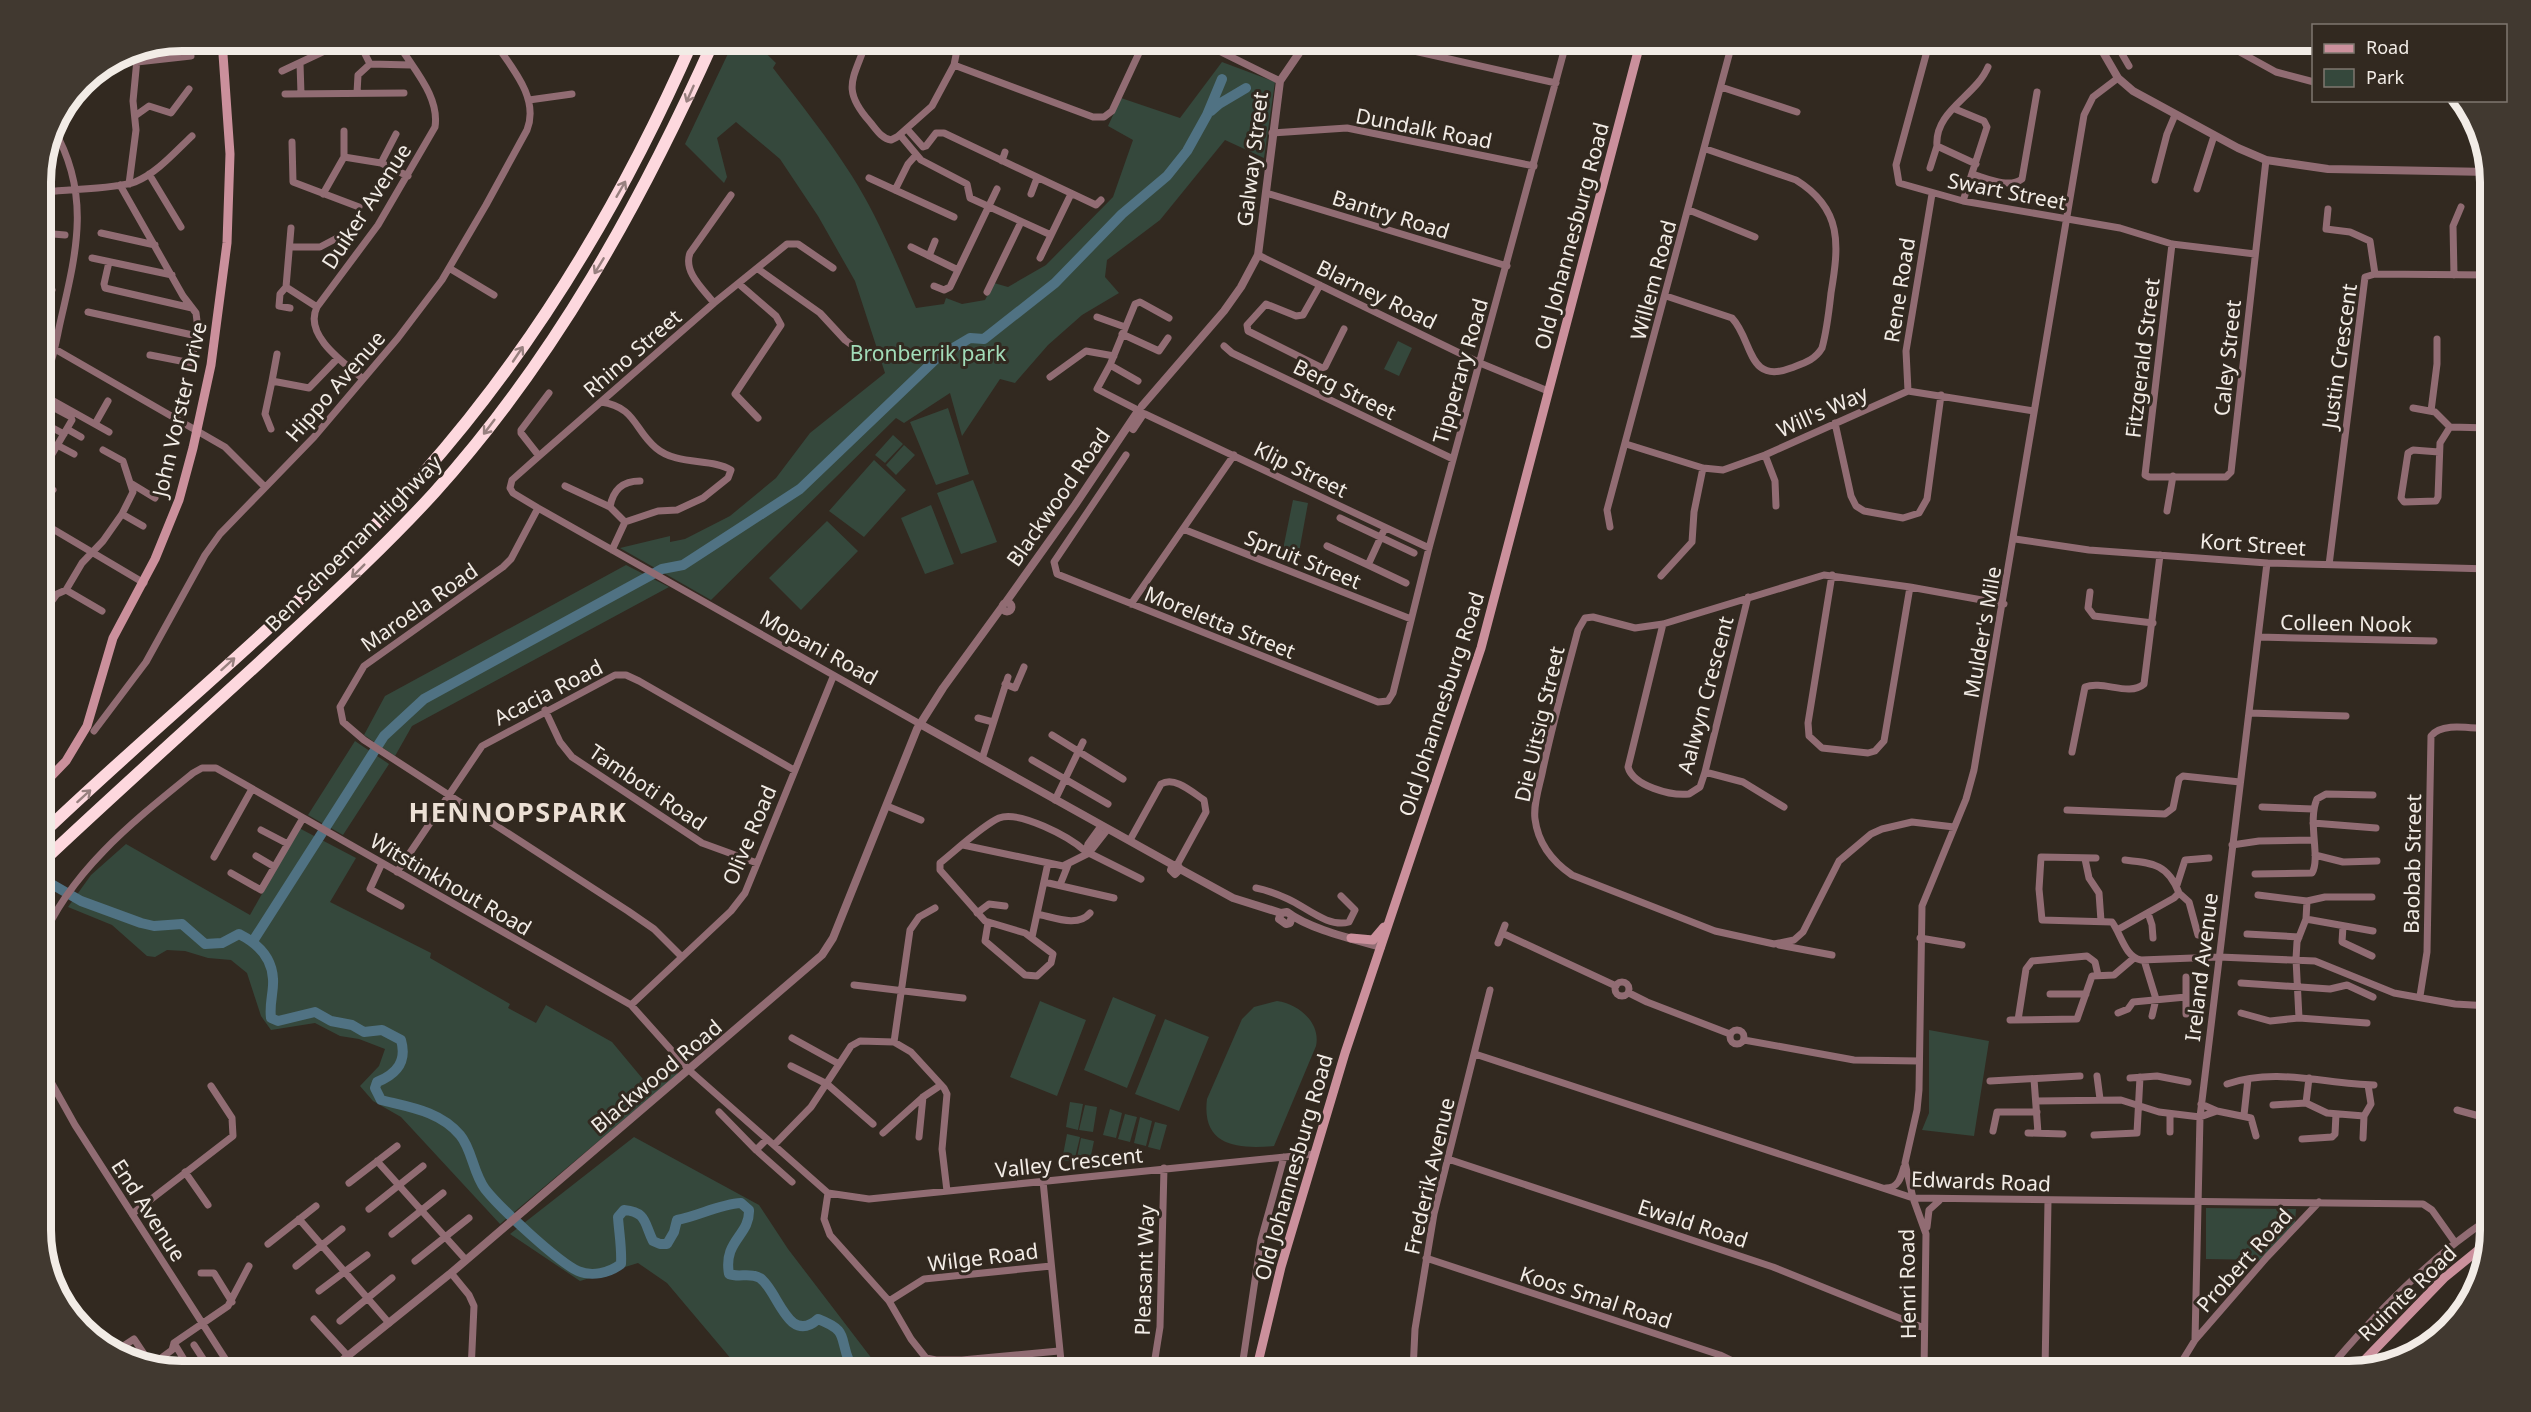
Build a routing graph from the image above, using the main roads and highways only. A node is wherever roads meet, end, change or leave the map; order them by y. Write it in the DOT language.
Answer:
graph roads {
  1 [pos="221,51"];
  2 [pos="688,51"];
  3 [pos="709,51"];
  4 [pos="1638,51"];
  5 [pos="51,774"];
  6 [pos="51,827"];
  7 [pos="51,854"];
  8 [pos="1391,917"];
  9 [pos="1351,938"];
  10 [pos="2478,1250"];
  11 [pos="2364,1360"];
  12 [pos="1258,1361"];
  1 -- 5 [label="main road, John Vorster Drive"];
  6 -- 2 [label="highway, Ben Schoeman Highway, one-way"];
  3 -- 7 [label="highway, Ben Schoeman Highway, one-way"];
  4 -- 8 [label="main road, Old Johannesburg Road"];
  8 -- 9 [label="main road"];
  8 -- 12 [label="main road, Old Johannesburg Road"];
  10 -- 11 [label="main road, Ruimte Road"];
}
